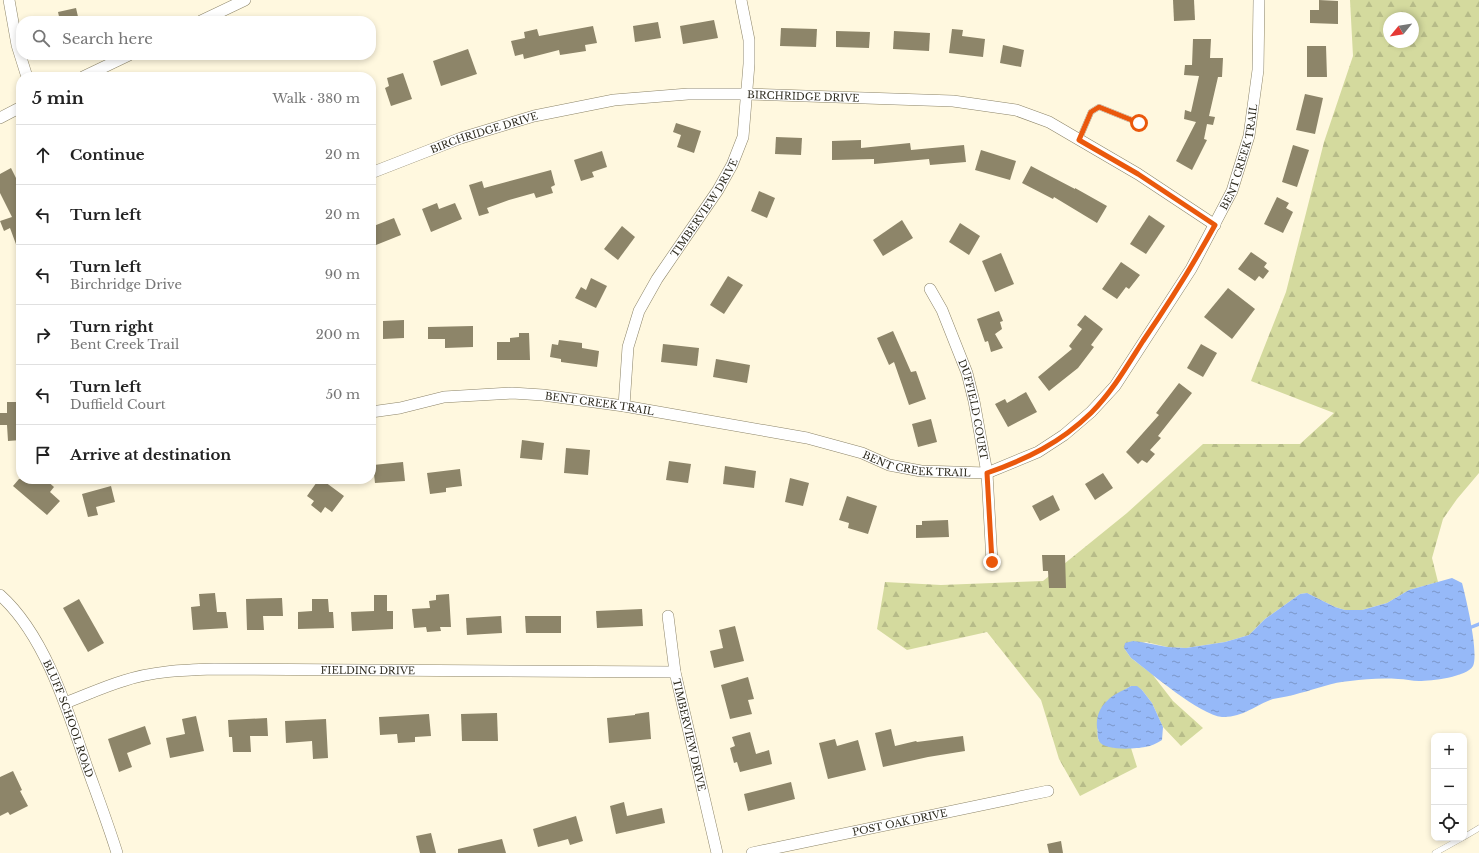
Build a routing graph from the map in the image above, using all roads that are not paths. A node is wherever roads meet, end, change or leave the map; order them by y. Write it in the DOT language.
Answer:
graph roads {
  1 [pos="10,0"];
  2 [pos="245,0"];
  3 [pos="741,0"];
  4 [pos="1259,0"];
  5 [pos="211,16"];
  6 [pos="16,34"];
  7 [pos="23,60"];
  8 [pos="119,60"];
  9 [pos="26,72"];
  10 [pos="93,72"];
  11 [pos="746,94"];
  12 [pos="16,110"];
  13 [pos="0,118"];
  14 [pos="1139,123"];
  15 [pos="1079,140"];
  16 [pos="376,171"];
  17 [pos="1215,225"];
  18 [pos="930,289"];
  19 [pos="624,406"];
  20 [pos="376,411"];
  21 [pos="987,473"];
  22 [pos="992,562"];
  23 [pos="0,595"];
  24 [pos="668,616"];
  25 [pos="675,672"];
  26 [pos="65,703"];
  27 [pos="1048,791"];
  28 [pos="1479,828"];
  29 [pos="1467,835"];
  30 [pos="1456,841"];
  31 [pos="117,853"];
  32 [pos="717,853"];
  33 [pos="752,853"];
  34 [pos="1435,853"];
  1 -- 6 [label="street"];
  2 -- 5 [label="street"];
  3 -- 11 [label="street, TIMBERVIEW DRIVE"];
  4 -- 17 [label="street, BENT CREEK TRAIL"];
  7 -- 9 [label="street"];
  8 -- 10 [label="street"];
  11 -- 15 [label="street, BIRCHRIDGE DRIVE"];
  11 -- 16 [label="street, BIRCHRIDGE DRIVE"];
  11 -- 19 [label="street, TIMBERVIEW DRIVE"];
  12 -- 13 [label="street"];
  14 -- 15 [label="lane"];
  15 -- 17 [label="street, BIRCHRIDGE DRIVE"];
  17 -- 21 [label="street, BENT CREEK TRAIL"];
  18 -- 21 [label="street, DUFFIELD COURT"];
  19 -- 20 [label="street, BENT CREEK TRAIL"];
  19 -- 21 [label="street, BENT CREEK TRAIL"];
  21 -- 22 [label="street, DUFFIELD COURT"];
  23 -- 26 [label="street, BLUFF SCHOOL ROAD"];
  24 -- 25 [label="street, TIMBERVIEW DRIVE"];
  25 -- 26 [label="street, FIELDING DRIVE"];
  25 -- 32 [label="street, TIMBERVIEW DRIVE"];
  26 -- 31 [label="street, BLUFF SCHOOL ROAD"];
  27 -- 33 [label="street, POST OAK DRIVE"];
  28 -- 29 [label="lane"];
  30 -- 34 [label="lane"];
}
